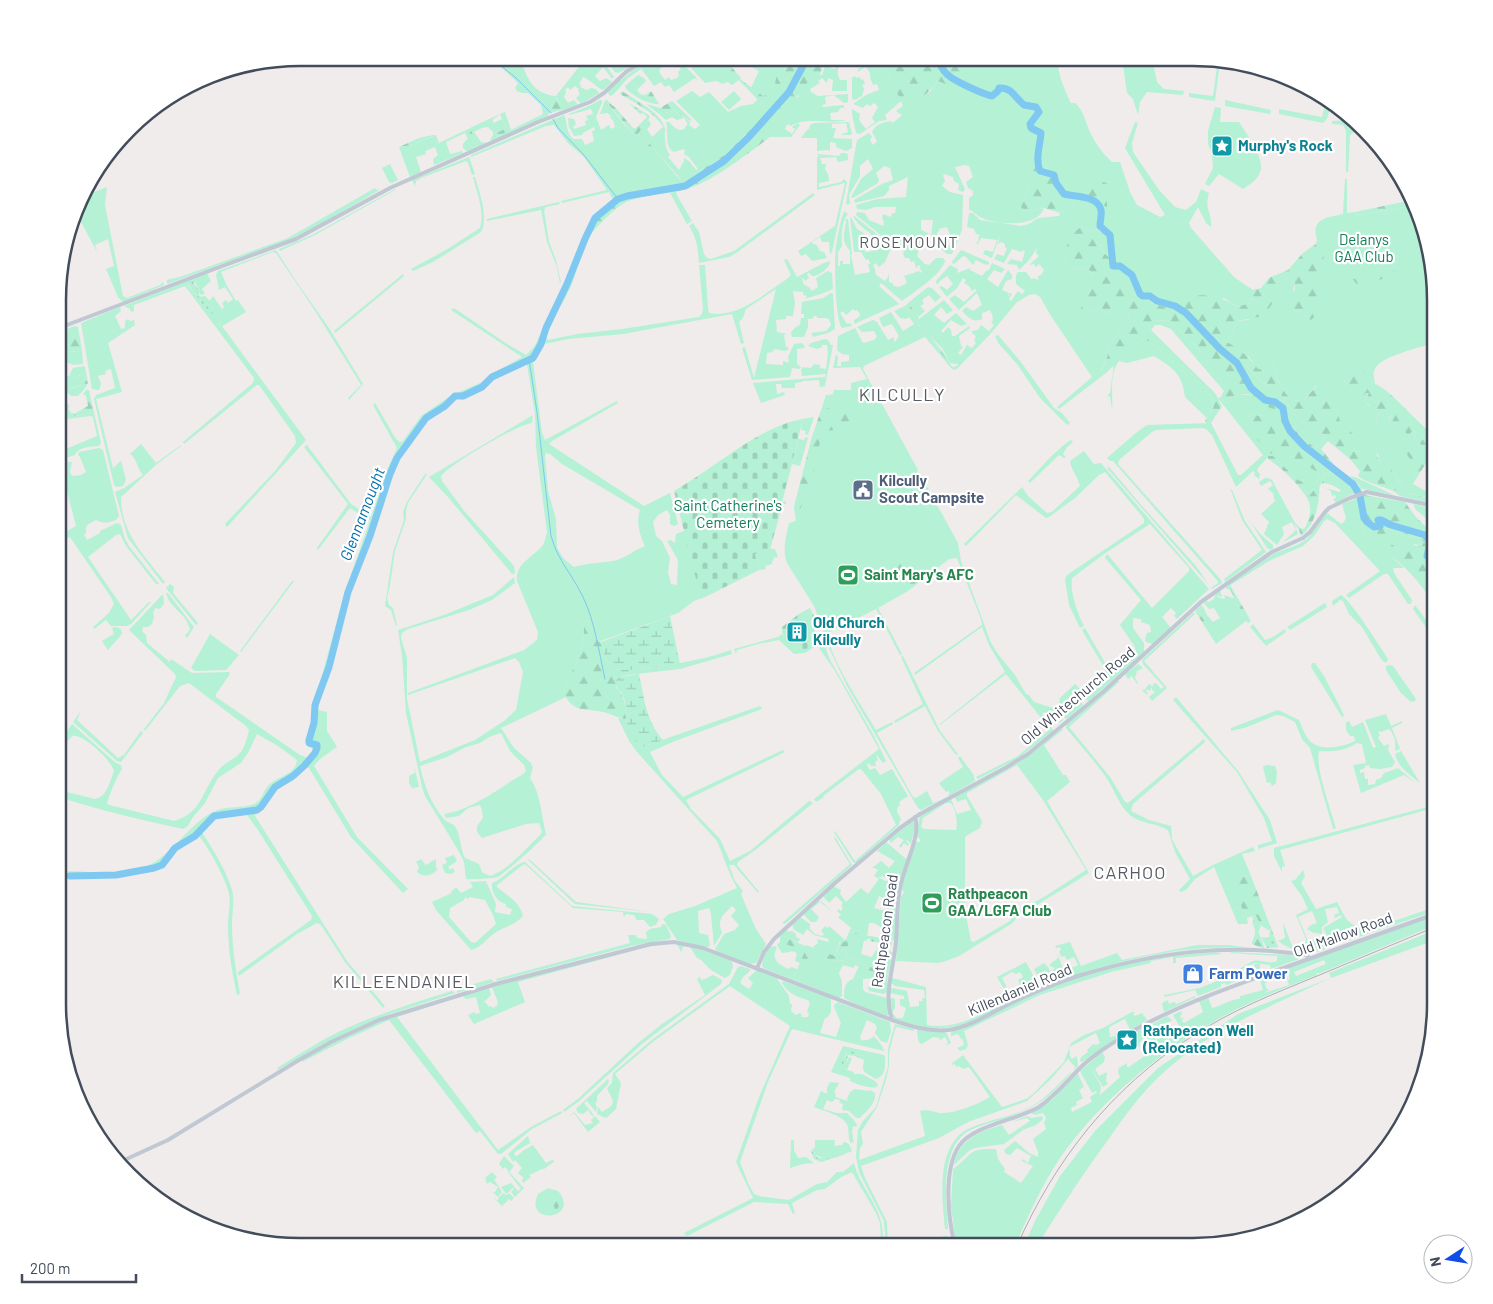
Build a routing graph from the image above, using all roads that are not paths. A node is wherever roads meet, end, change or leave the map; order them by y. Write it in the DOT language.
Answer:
graph roads {
  1 [pos="636,66"];
  2 [pos="66,326"];
  3 [pos="1427,504"];
  4 [pos="915,817"];
  5 [pos="1427,917"];
  6 [pos="1309,958"];
  7 [pos="757,968"];
  8 [pos="892,1020"];
  9 [pos="125,1159"];
  10 [pos="953,1238"];
  1 -- 2 [label="street"];
  3 -- 4 [label="street, Old Whitechurch Road"];
  4 -- 7 [label="street, Old Whitechurch Road"];
  4 -- 8 [label="street, Rathpeacon Road"];
  5 -- 6 [label="street, Old Mallow Road"];
  6 -- 8 [label="street, Killendaniel Road"];
  6 -- 10 [label="street, Old Mallow Road"];
  7 -- 8 [label="street, Killendaniel Road"];
  7 -- 9 [label="street, Killendaniel Road"];
}
